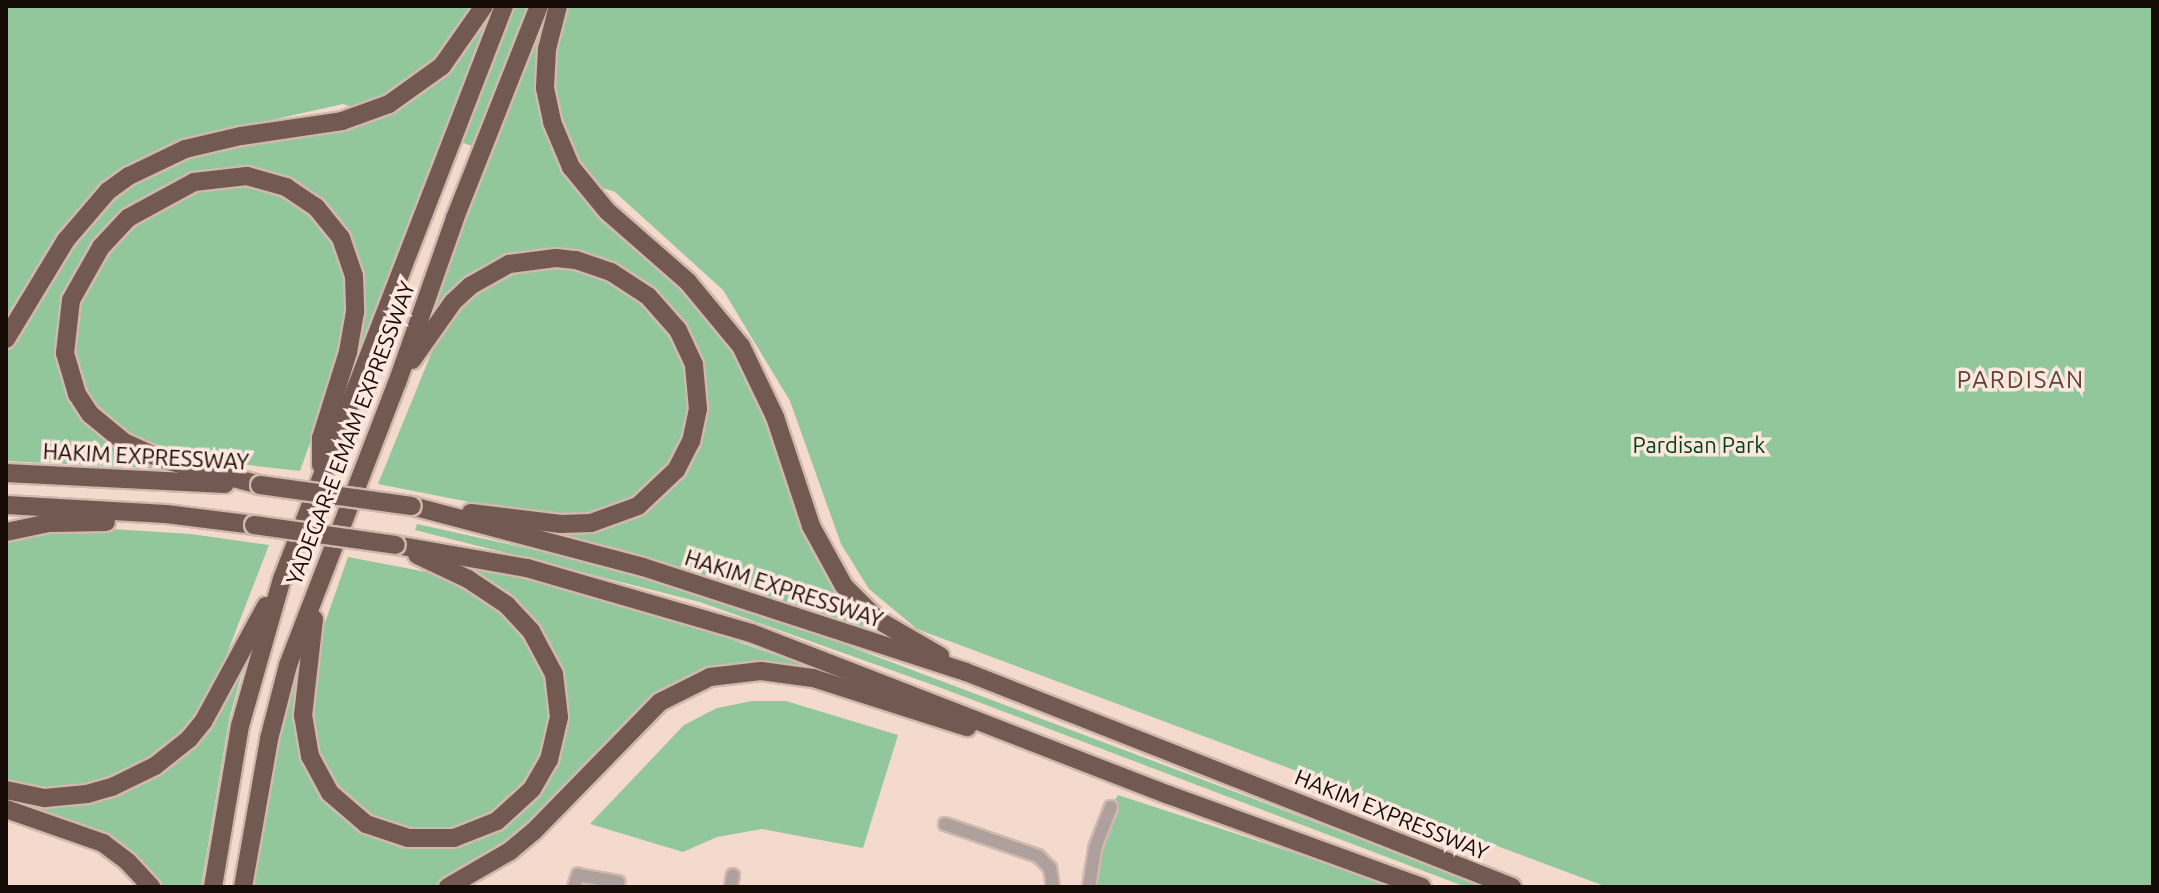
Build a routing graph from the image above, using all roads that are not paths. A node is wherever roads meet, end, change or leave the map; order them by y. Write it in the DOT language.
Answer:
graph roads {
  1 [pos="484,6"];
  2 [pos="504,6"];
  3 [pos="539,6"];
  4 [pos="558,6"];
  5 [pos="6,339"];
  6 [pos="397,383"];
  7 [pos="6,473"];
  8 [pos="321,477"];
  9 [pos="260,485"];
  10 [pos="6,505"];
  11 [pos="412,506"];
  12 [pos="166,514"];
  13 [pos="6,532"];
  14 [pos="396,545"];
  15 [pos="282,579"];
  16 [pos="318,588"];
  17 [pos="966,672"];
  18 [pos="6,790"];
  19 [pos="1169,795"];
  20 [pos="1111,807"];
  21 [pos="6,809"];
  22 [pos="945,824"];
  23 [pos="576,881"];
  24 [pos="618,882"];
  25 [pos="151,887"];
  26 [pos="213,887"];
  27 [pos="243,887"];
  28 [pos="448,887"];
  29 [pos="1053,887"];
  30 [pos="1089,887"];
  31 [pos="1422,887"];
  32 [pos="1512,887"];
  1 -- 5 [label="highway"];
  2 -- 8 [label="highway, YADEGAR-E EMAM EXPRESSWAY"];
  3 -- 6 [label="highway, YADEGAR-E EMAM EXPRESSWAY"];
  4 -- 17 [label="highway"];
  6 -- 11 [label="highway"];
  6 -- 16 [label="highway, YADEGAR-E EMAM EXPRESSWAY"];
  7 -- 9 [label="highway, HAKIM EXPRESSWAY"];
  8 -- 9 [label="highway"];
  8 -- 15 [label="highway, YADEGAR-E EMAM EXPRESSWAY"];
  9 -- 11 [label="highway, HAKIM EXPRESSWAY, bridge"];
  10 -- 12 [label="highway"];
  11 -- 17 [label="highway, HAKIM EXPRESSWAY"];
  12 -- 13 [label="highway"];
  12 -- 14 [label="highway, bridge"];
  14 -- 16 [label="highway"];
  14 -- 19 [label="highway"];
  15 -- 18 [label="highway"];
  15 -- 26 [label="highway, YADEGAR-E EMAM EXPRESSWAY"];
  16 -- 27 [label="highway, YADEGAR-E EMAM EXPRESSWAY"];
  17 -- 32 [label="highway, HAKIM EXPRESSWAY"];
  19 -- 28 [label="highway"];
  19 -- 31 [label="highway"];
  20 -- 30 [label="street"];
  21 -- 25 [label="highway"];
  22 -- 29 [label="street"];
  23 -- 24 [label="street"];
}
